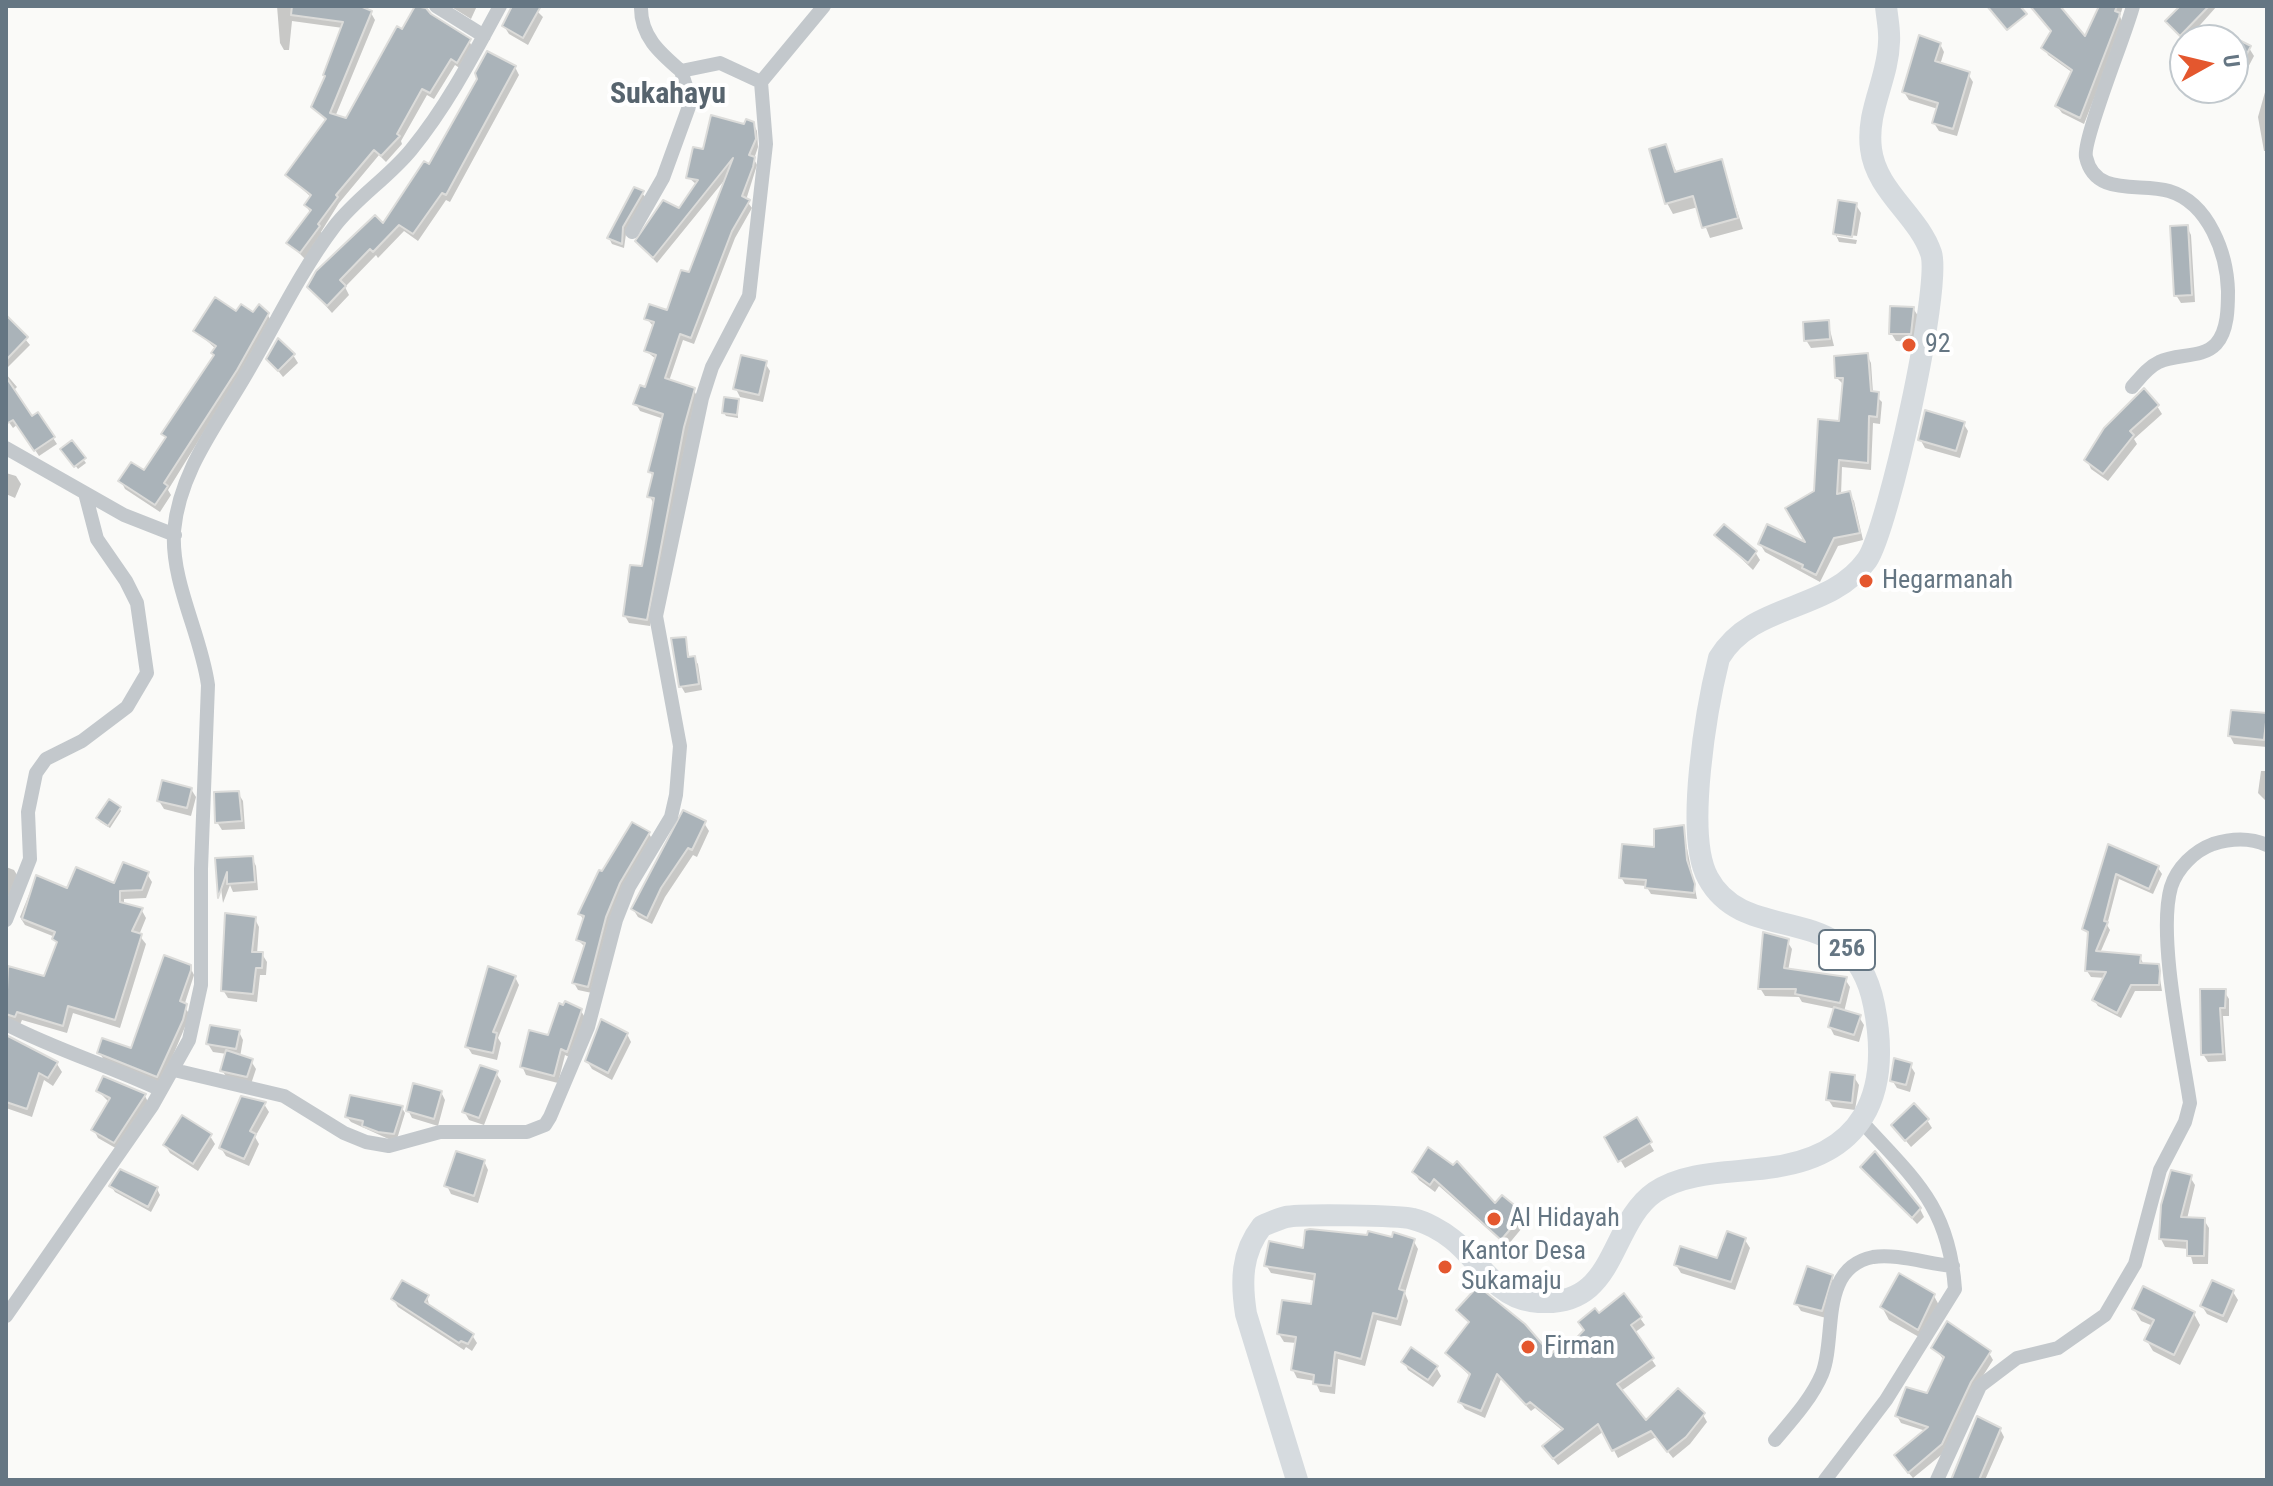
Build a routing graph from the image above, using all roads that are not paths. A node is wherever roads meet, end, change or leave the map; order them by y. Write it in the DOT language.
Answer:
graph roads {
  1 [pos="436,6"];
  2 [pos="500,6"];
  3 [pos="641,6"];
  4 [pos="824,6"];
  5 [pos="1886,6"];
  6 [pos="2133,6"];
  7 [pos="484,36"];
  8 [pos="681,71"];
  9 [pos="761,82"];
  10 [pos="632,232"];
  11 [pos="2132,387"];
  12 [pos="6,448"];
  13 [pos="85,493"];
  14 [pos="175,535"];
  15 [pos="2267,845"];
  16 [pos="6,920"];
  17 [pos="6,1024"];
  18 [pos="174,1070"];
  19 [pos="161,1090"];
  20 [pos="1862,1122"];
  21 [pos="1953,1266"];
  22 [pos="6,1316"];
  23 [pos="1775,1440"];
  24 [pos="1297,1480"];
  25 [pos="1825,1480"];
  26 [pos="1937,1480"];
  1 -- 7 [label="street"];
  2 -- 7 [label="street"];
  3 -- 8 [label="street"];
  4 -- 9 [label="street"];
  5 -- 20 [label="main road, 256"];
  6 -- 11 [label="street"];
  7 -- 14 [label="street"];
  8 -- 9 [label="street"];
  8 -- 10 [label="street"];
  9 -- 18 [label="street"];
  12 -- 13 [label="street"];
  13 -- 14 [label="street"];
  13 -- 16 [label="street"];
  14 -- 18 [label="street"];
  15 -- 26 [label="street"];
  17 -- 19 [label="street"];
  18 -- 19 [label="street"];
  19 -- 22 [label="street"];
  20 -- 21 [label="street"];
  20 -- 24 [label="main road"];
  21 -- 23 [label="street"];
  21 -- 25 [label="street"];
}
